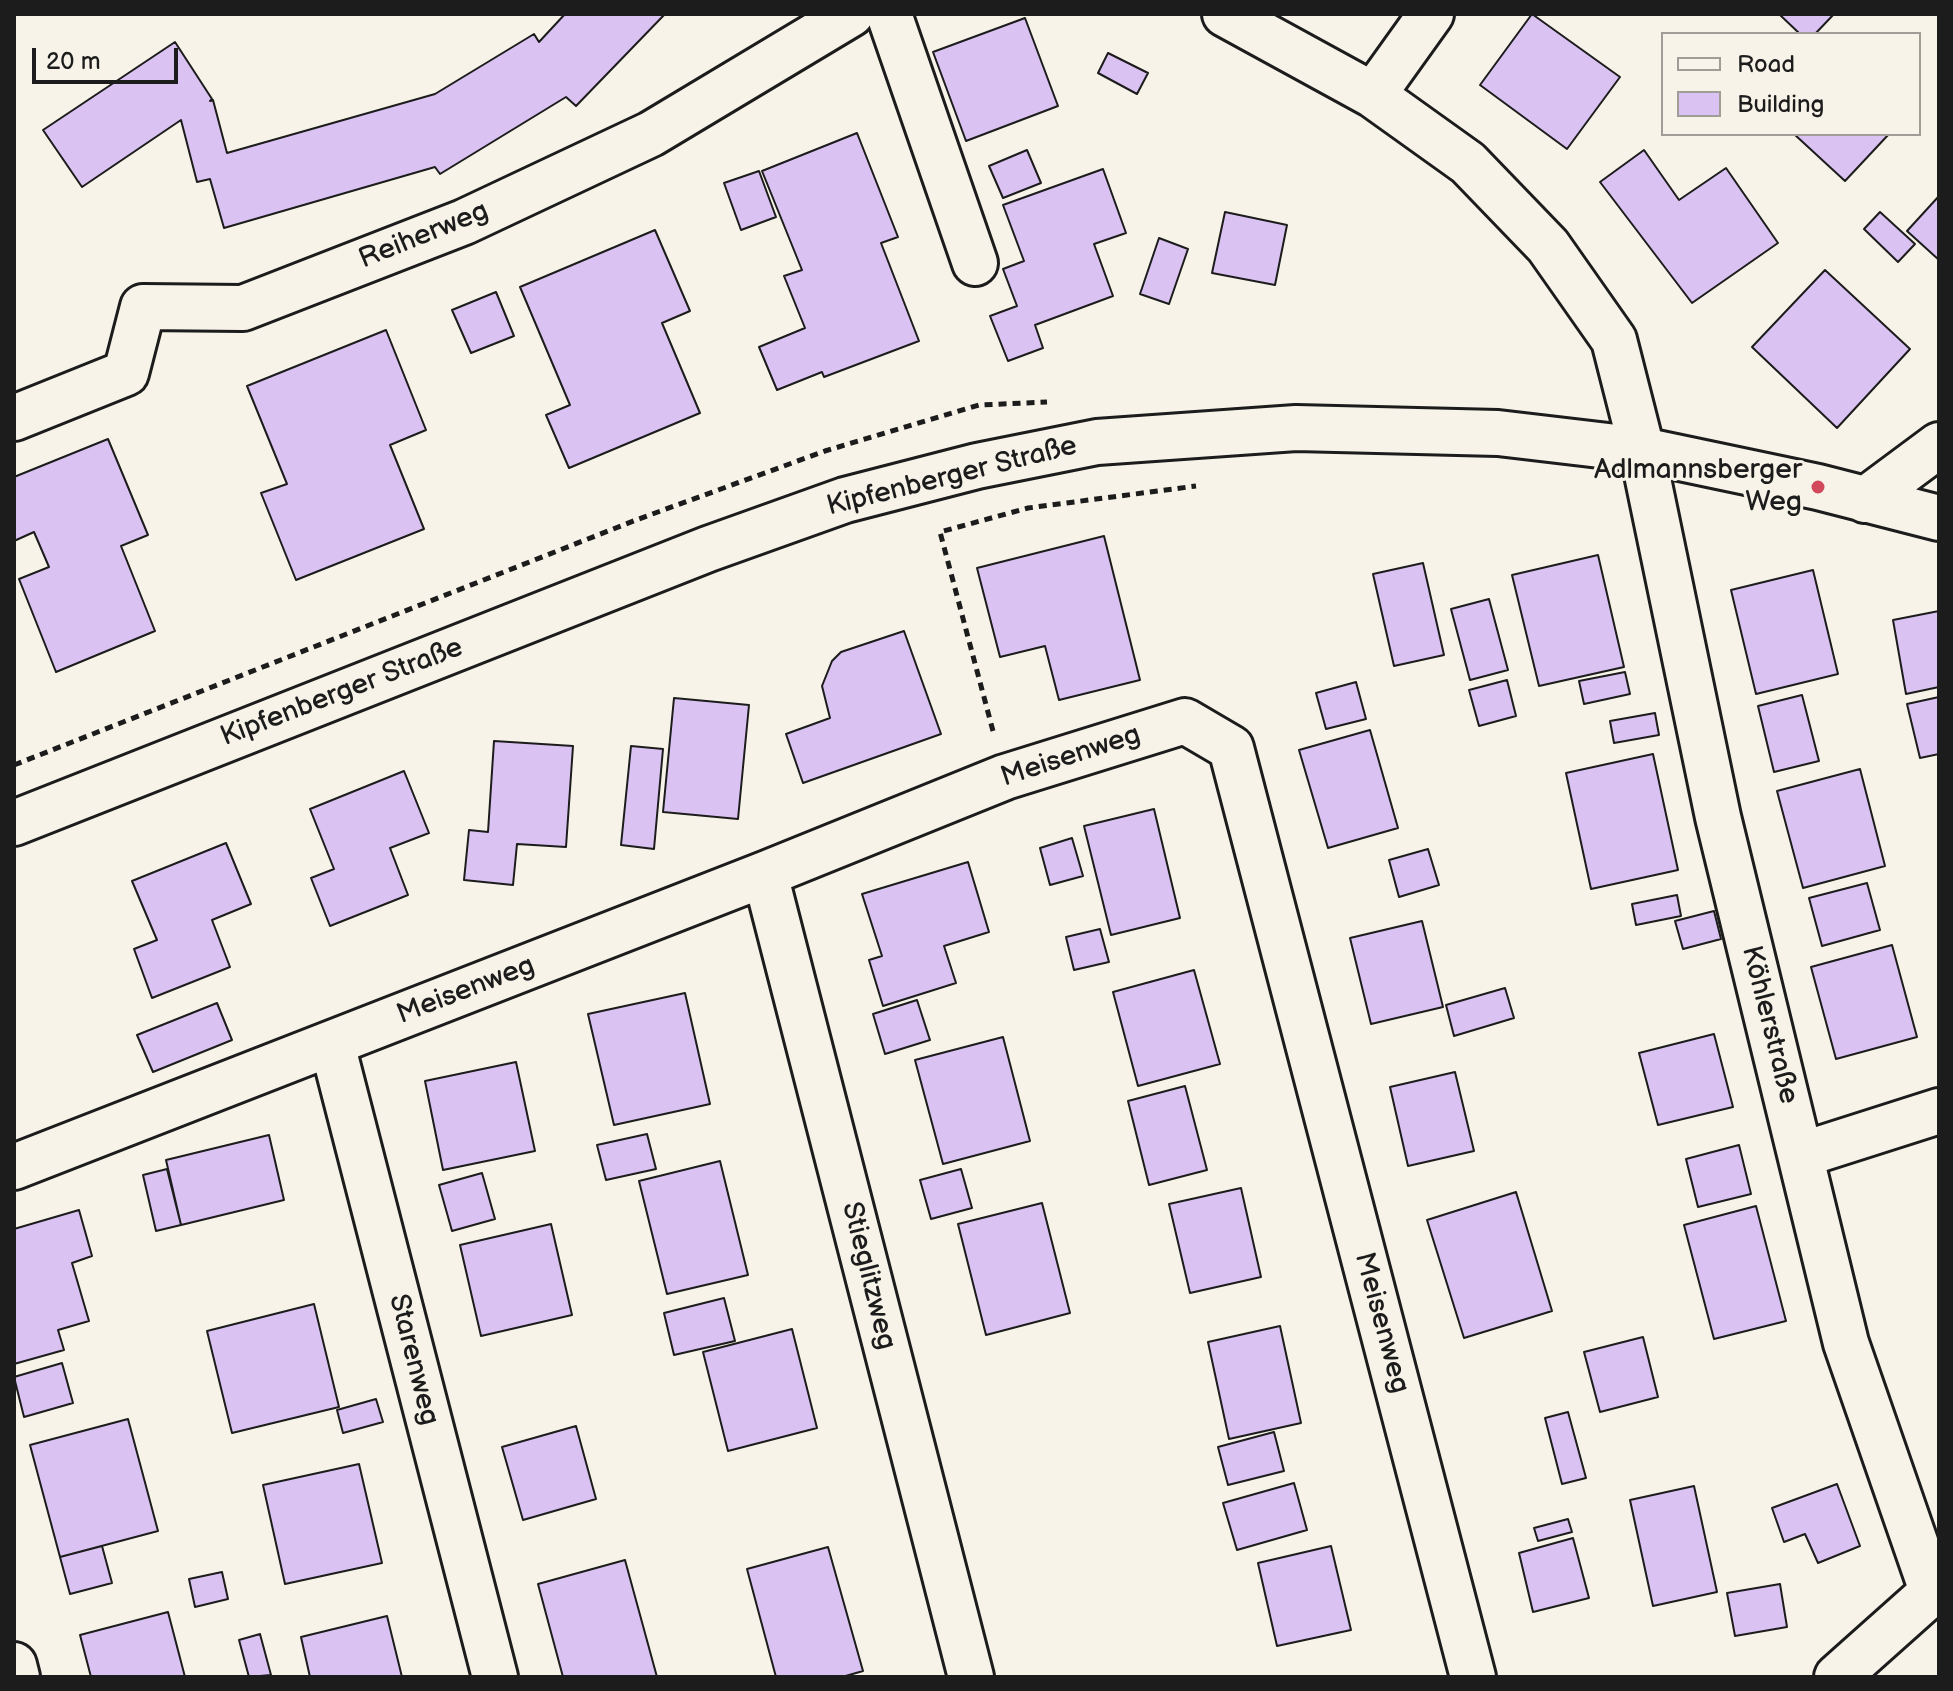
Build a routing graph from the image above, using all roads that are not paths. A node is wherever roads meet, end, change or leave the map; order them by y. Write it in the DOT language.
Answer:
graph roads {
  1 [pos="851,14"];
  2 [pos="889,14"];
  3 [pos="1225,14"];
  4 [pos="1431,14"];
  5 [pos="1373,95"];
  6 [pos="975,263"];
  7 [pos="14,418"];
  8 [pos="1939,445"];
  9 [pos="1642,450"];
  10 [pos="1865,500"];
  11 [pos="1939,518"];
  12 [pos="14,823"];
  13 [pos="765,874"];
  14 [pos="332,1044"];
  15 [pos="1939,1111"];
  16 [pos="1801,1155"];
  17 [pos="14,1167"];
  18 [pos="1935,1588"];
  19 [pos="14,1665"];
  20 [pos="17,1677"];
  21 [pos="495,1677"];
  22 [pos="971,1677"];
  23 [pos="1473,1677"];
  24 [pos="1837,1677"];
  1 -- 7 [label="street, Reiherweg"];
  2 -- 6 [label="street"];
  3 -- 5 [label="street"];
  4 -- 5 [label="street"];
  5 -- 9 [label="street"];
  8 -- 10 [label="street"];
  9 -- 10 [label="street, Kipfenberger Straße"];
  9 -- 12 [label="street, Kipfenberger Straße"];
  9 -- 16 [label="street, Köhlerstraße"];
  10 -- 11 [label="street, Kipfenberger Straße"];
  13 -- 14 [label="street, Meisenweg"];
  13 -- 22 [label="street, Stieglitzweg"];
  13 -- 23 [label="street, Meisenweg"];
  14 -- 17 [label="street, Meisenweg"];
  14 -- 21 [label="street, Starenweg"];
  15 -- 16 [label="street"];
  16 -- 18 [label="street, Köhlerstraße"];
  18 -- 24 [label="street"];
  19 -- 20 [label="street"];
}
